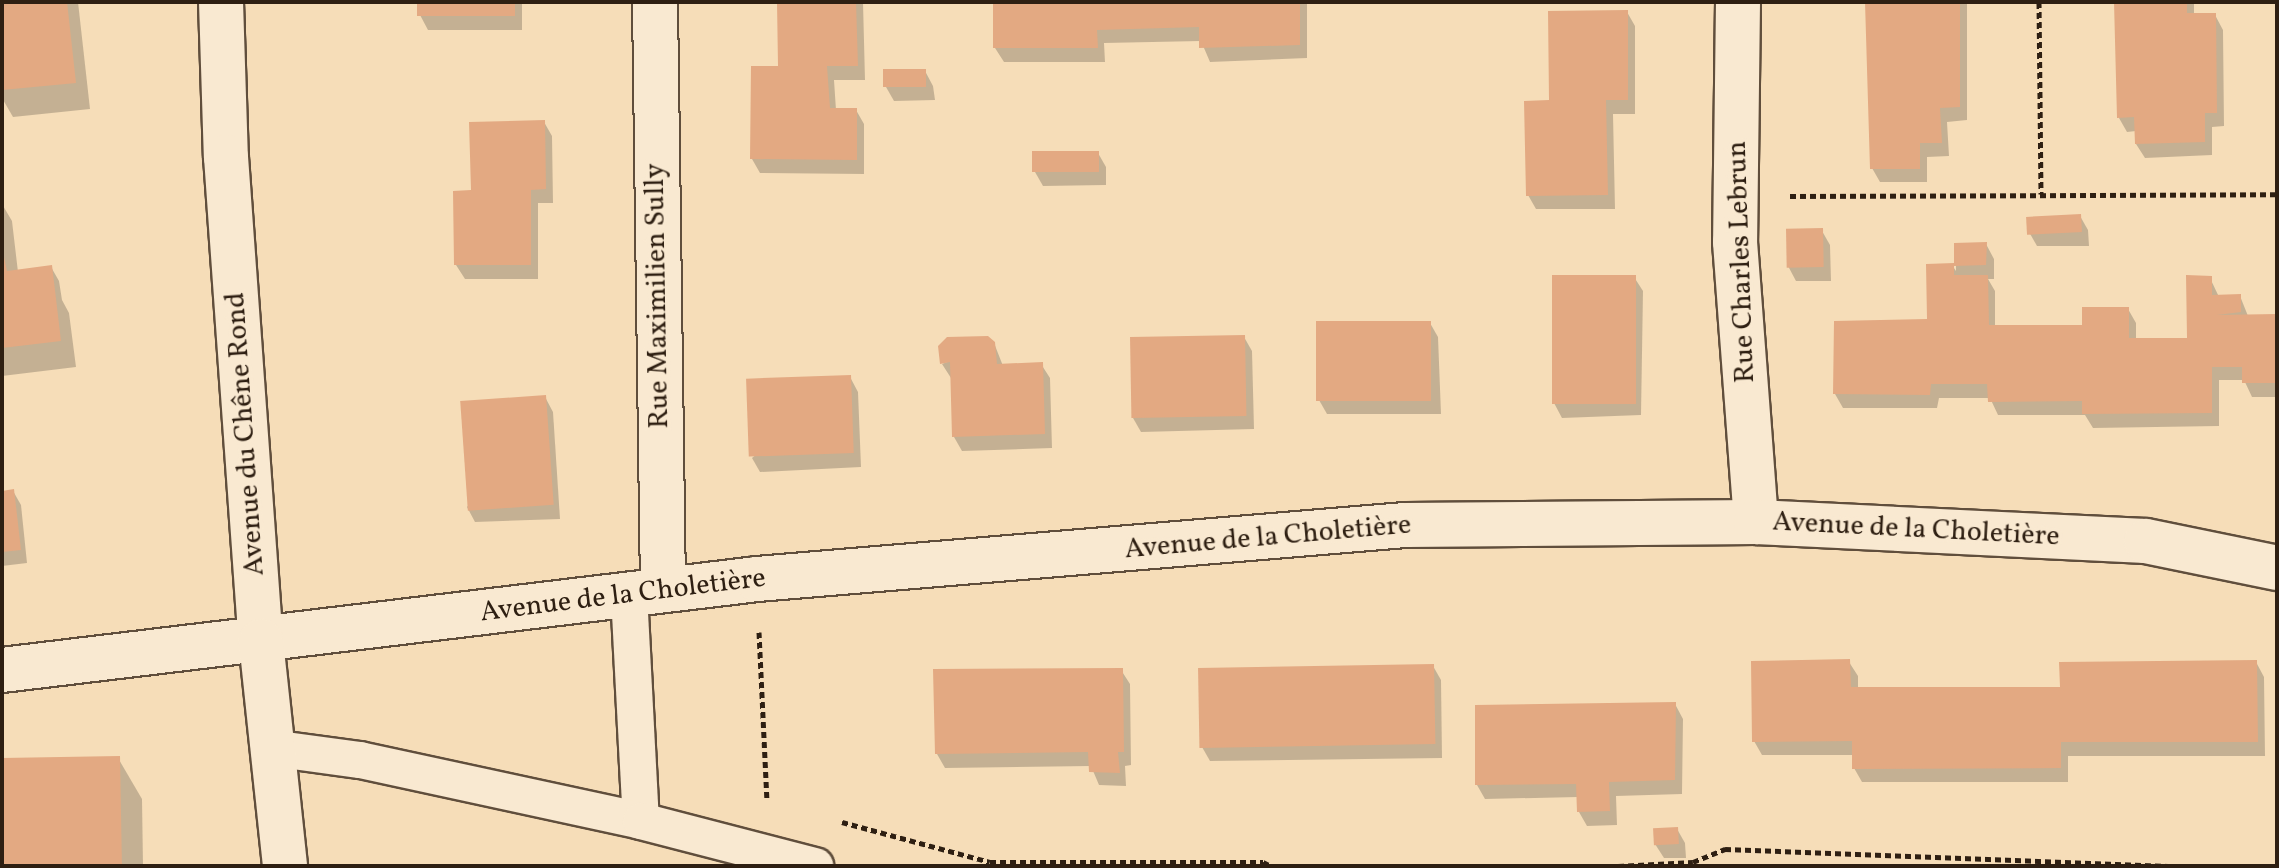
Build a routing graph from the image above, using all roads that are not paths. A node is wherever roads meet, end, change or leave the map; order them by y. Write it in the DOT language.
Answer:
graph roads {
  1 [pos="221,2"];
  2 [pos="655,2"];
  3 [pos="1738,2"];
  4 [pos="1756,522"];
  5 [pos="2277,568"];
  6 [pos="646,592"];
  7 [pos="261,641"];
  8 [pos="2,670"];
  9 [pos="271,748"];
  10 [pos="641,821"];
  11 [pos="285,866"];
  12 [pos="815,866"];
  1 -- 7 [label="street, Avenue du Chêne Rond"];
  2 -- 6 [label="street, Rue Maximilien Sully"];
  3 -- 4 [label="street, Rue Charles Lebrun"];
  4 -- 5 [label="street, Avenue de la Choletière"];
  4 -- 6 [label="street, Avenue de la Choletière"];
  6 -- 7 [label="street, Avenue de la Choletière"];
  6 -- 10 [label="lane"];
  7 -- 8 [label="street, Avenue de la Choletière"];
  7 -- 9 [label="street, Avenue du Chêne Rond"];
  9 -- 10 [label="lane"];
  9 -- 11 [label="street, Avenue du Chêne Rond"];
  10 -- 12 [label="lane"];
}
